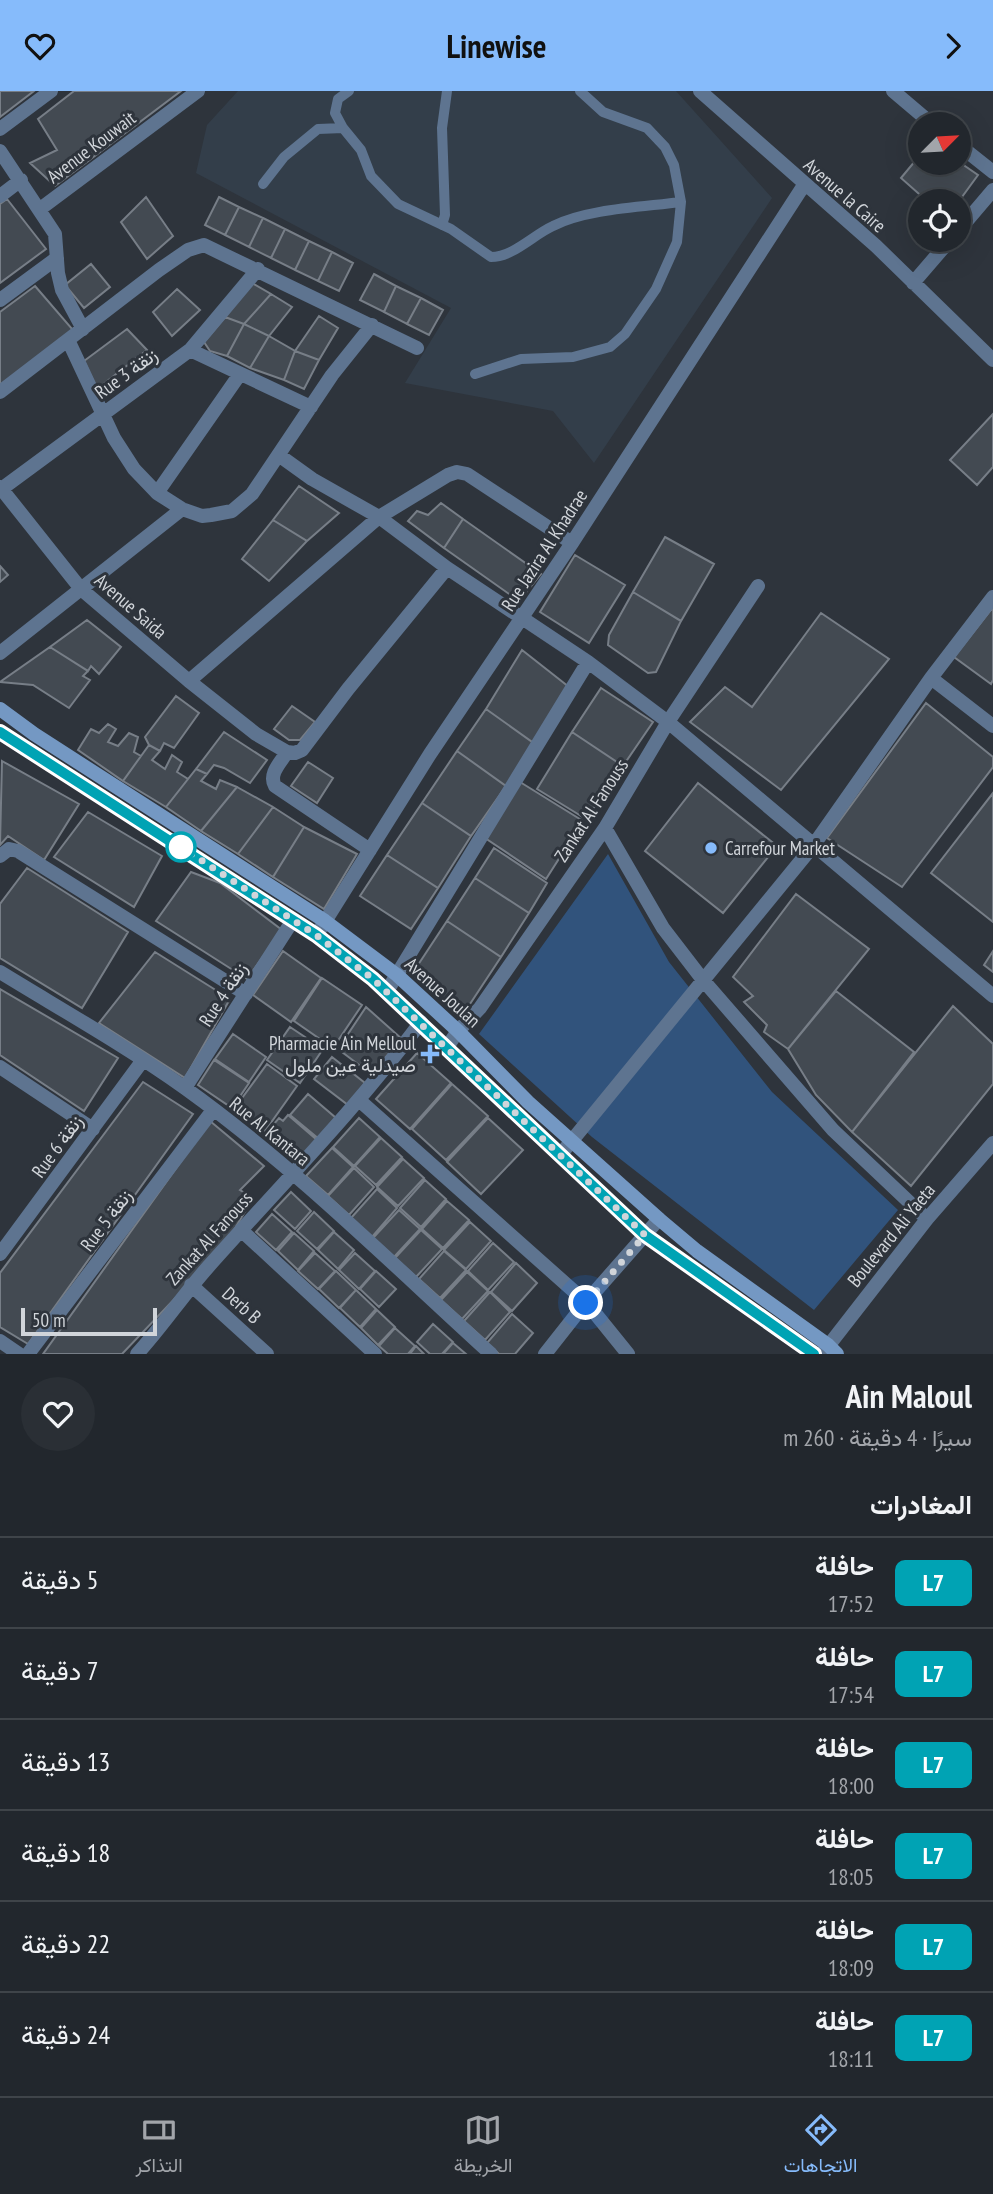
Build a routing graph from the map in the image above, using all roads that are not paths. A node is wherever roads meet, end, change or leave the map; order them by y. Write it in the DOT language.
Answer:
graph roads {
  1 [pos="51,91"];
  2 [pos="198,91"];
  3 [pos="349,91"];
  4 [pos="447,91"];
  5 [pos="580,91"];
  6 [pos="700,91"];
  7 [pos="893,91"];
  8 [pos="918,112"];
  9 [pos="343,128"];
  10 [pos="0,129"];
  11 [pos="0,151"];
  12 [pos="971,154"];
  13 [pos="993,171"];
  14 [pos="21,180"];
  15 [pos="263,184"];
  16 [pos="804,185"];
  17 [pos="0,196"];
  18 [pos="991,198"];
  19 [pos="681,202"];
  20 [pos="40,209"];
  21 [pos="971,218"];
  22 [pos="442,225"];
  23 [pos="940,252"];
  24 [pos="57,258"];
  25 [pos="258,269"];
  26 [pos="913,283"];
  27 [pos="0,300"];
  28 [pos="372,325"];
  29 [pos="83,329"];
  30 [pos="69,342"];
  31 [pos="417,348"];
  32 [pos="190,350"];
  33 [pos="993,360"];
  34 [pos="240,374"];
  35 [pos="475,374"];
  36 [pos="0,392"];
  37 [pos="311,407"];
  38 [pos="104,413"];
  39 [pos="279,456"];
  40 [pos="1,488"];
  41 [pos="157,493"];
  42 [pos="182,509"];
  43 [pos="379,517"];
  44 [pos="572,543"];
  45 [pos="447,568"];
  46 [pos="758,586"];
  47 [pos="81,589"];
  48 [pos="993,597"];
  49 [pos="522,619"];
  50 [pos="0,653"];
  51 [pos="588,662"];
  52 [pos="931,678"];
  53 [pos="189,681"];
  54 [pos="0,709"];
  55 [pos="668,722"];
  56 [pos="993,726"];
  57 [pos="0,731"];
  58 [pos="288,752"];
  59 [pos="605,828"];
  60 [pos="813,846"];
  61 [pos="370,850"];
  62 [pos="0,856"];
  63 [pos="293,921"];
  64 [pos="326,921"];
  65 [pos="316,935"];
  66 [pos="0,972"];
  67 [pos="397,975"];
  68 [pos="703,980"];
  69 [pos="387,991"];
  70 [pos="246,994"];
  71 [pos="993,996"];
  72 [pos="421,1022"];
  73 [pos="458,1031"];
  74 [pos="447,1047"];
  75 [pos="143,1060"];
  76 [pos="0,1067"];
  77 [pos="185,1088"];
  78 [pos="359,1100"];
  79 [pos="213,1109"];
  80 [pos="93,1129"];
  81 [pos="574,1141"];
  82 [pos="993,1143"];
  83 [pos="561,1154"];
  84 [pos="294,1175"];
  85 [pos="659,1219"];
  86 [pos="927,1219"];
  87 [pos="241,1230"];
  88 [pos="645,1235"];
  89 [pos="3,1245"];
  90 [pos="191,1285"];
  91 [pos="586,1303"];
  92 [pos="0,1341"];
  93 [pos="829,1351"];
  94 [pos="141,1353"];
  95 [pos="19,1354"];
  96 [pos="28,1354"];
  97 [pos="267,1354"];
  98 [pos="375,1354"];
  99 [pos="491,1354"];
  100 [pos="545,1354"];
  101 [pos="628,1354"];
  102 [pos="813,1354"];
  1 -- 10 [label="street"];
  2 -- 20 [label="street, Avenue Kouwait"];
  3 -- 9 [label="lane"];
  4 -- 22 [label="lane"];
  5 -- 19 [label="lane"];
  6 -- 16 [label="street, Avenue la Caire"];
  7 -- 8 [label="street"];
  9 -- 15 [label="lane"];
  9 -- 22 [label="lane"];
  11 -- 14 [label="street"];
  12 -- 13 [label="street"];
  14 -- 17 [label="street, Avenue Kouwait"];
  14 -- 20 [label="street"];
  16 -- 26 [label="street, Avenue la Caire"];
  16 -- 44 [label="street, Rue Jazira Al Khadrae"];
  18 -- 21 [label="street"];
  19 -- 22 [label="lane"];
  19 -- 35 [label="lane"];
  20 -- 24 [label="street"];
  23 -- 26 [label="street"];
  24 -- 27 [label="street"];
  24 -- 29 [label="street"];
  25 -- 28 [label="street"];
  25 -- 29 [label="street"];
  25 -- 32 [label="street, Rue 3 زنقة"];
  26 -- 33 [label="street, Avenue la Caire"];
  28 -- 31 [label="street"];
  28 -- 37 [label="street"];
  29 -- 30 [label="street"];
  30 -- 36 [label="street"];
  30 -- 38 [label="street"];
  32 -- 34 [label="street"];
  32 -- 38 [label="street, Rue 3 زنقة"];
  34 -- 37 [label="street"];
  34 -- 41 [label="street"];
  37 -- 39 [label="street"];
  38 -- 40 [label="street, Rue 3 زنقة"];
  38 -- 41 [label="street"];
  39 -- 42 [label="street"];
  39 -- 43 [label="street"];
  40 -- 47 [label="street, Avenue Saida"];
  41 -- 42 [label="street"];
  42 -- 47 [label="street"];
  43 -- 44 [label="street"];
  43 -- 45 [label="street"];
  43 -- 53 [label="street"];
  44 -- 49 [label="street, Rue Jazira Al Khadrae"];
  45 -- 49 [label="street"];
  45 -- 58 [label="street"];
  46 -- 55 [label="street, Zankat Al Fanouss"];
  47 -- 50 [label="street"];
  47 -- 53 [label="street, Avenue Saida"];
  48 -- 52 [label="street"];
  49 -- 51 [label="street"];
  49 -- 61 [label="street, Rue Jazira Al Khadrae"];
  51 -- 55 [label="street"];
  51 -- 67 [label="street"];
  52 -- 56 [label="street"];
  52 -- 60 [label="street"];
  53 -- 58 [label="street, Avenue Saida"];
  54 -- 64 [label="street, Avenue Joulan"];
  55 -- 59 [label="street, Zankat Al Fanouss"];
  55 -- 60 [label="street"];
  57 -- 63 [label="street, Avenue Joulan"];
  58 -- 61 [label="street"];
  59 -- 68 [label="street"];
  59 -- 73 [label="street, Zankat Al Fanouss"];
  60 -- 68 [label="street"];
  60 -- 71 [label="street"];
  61 -- 64 [label="street, Rue Jazira Al Khadrae"];
  62 -- 70 [label="street"];
  63 -- 65 [label="street, Avenue Joulan"];
  63 -- 70 [label="street, Rue 4 زنقة"];
  64 -- 65 [label="street, Rue Jazira Al Khadrae"];
  64 -- 67 [label="street, Avenue Joulan"];
  65 -- 69 [label="street, Avenue Joulan"];
  66 -- 75 [label="street, Rue Al Kantara"];
  67 -- 69 [label="street"];
  67 -- 73 [label="street, Avenue Joulan"];
  68 -- 81 [label="street"];
  68 -- 86 [label="street"];
  69 -- 72 [label="street, Avenue Joulan"];
  70 -- 77 [label="street, Rue 4 زنقة"];
  72 -- 74 [label="street, Avenue Joulan"];
  72 -- 78 [label="street, Zankat Al Fanouss"];
  73 -- 74 [label="street, Zankat Al Fanouss"];
  73 -- 81 [label="street, Avenue Joulan"];
  74 -- 83 [label="street, Avenue Joulan"];
  75 -- 77 [label="street, Rue Al Kantara"];
  75 -- 80 [label="street, Rue 6 زنقة"];
  76 -- 80 [label="street"];
  77 -- 79 [label="street, Rue Al Kantara"];
  78 -- 84 [label="street, Zankat Al Fanouss"];
  78 -- 91 [label="street"];
  79 -- 84 [label="street, Rue Al Kantara"];
  79 -- 96 [label="street, Rue 5 زنقة"];
  80 -- 89 [label="street, Rue 6 زنقة"];
  81 -- 83 [label="street"];
  81 -- 85 [label="street, Avenue Joulan"];
  82 -- 86 [label="street, Boulevard Ali Yaeta"];
  83 -- 88 [label="street, Avenue Joulan"];
  84 -- 87 [label="street, Zankat Al Fanouss"];
  84 -- 99 [label="street, Rue Al Kantara"];
  85 -- 88 [label="street"];
  85 -- 93 [label="street, Avenue Joulan"];
  86 -- 93 [label="street, Boulevard Ali Yaeta"];
  87 -- 90 [label="street, Zankat Al Fanouss"];
  87 -- 98 [label="street"];
  88 -- 91 [label="street"];
  88 -- 102 [label="street, Avenue Joulan"];
  90 -- 94 [label="street, Zankat Al Fanouss"];
  90 -- 97 [label="street, Derb B"];
  91 -- 100 [label="street"];
  91 -- 101 [label="street"];
  92 -- 95 [label="street"];
}
